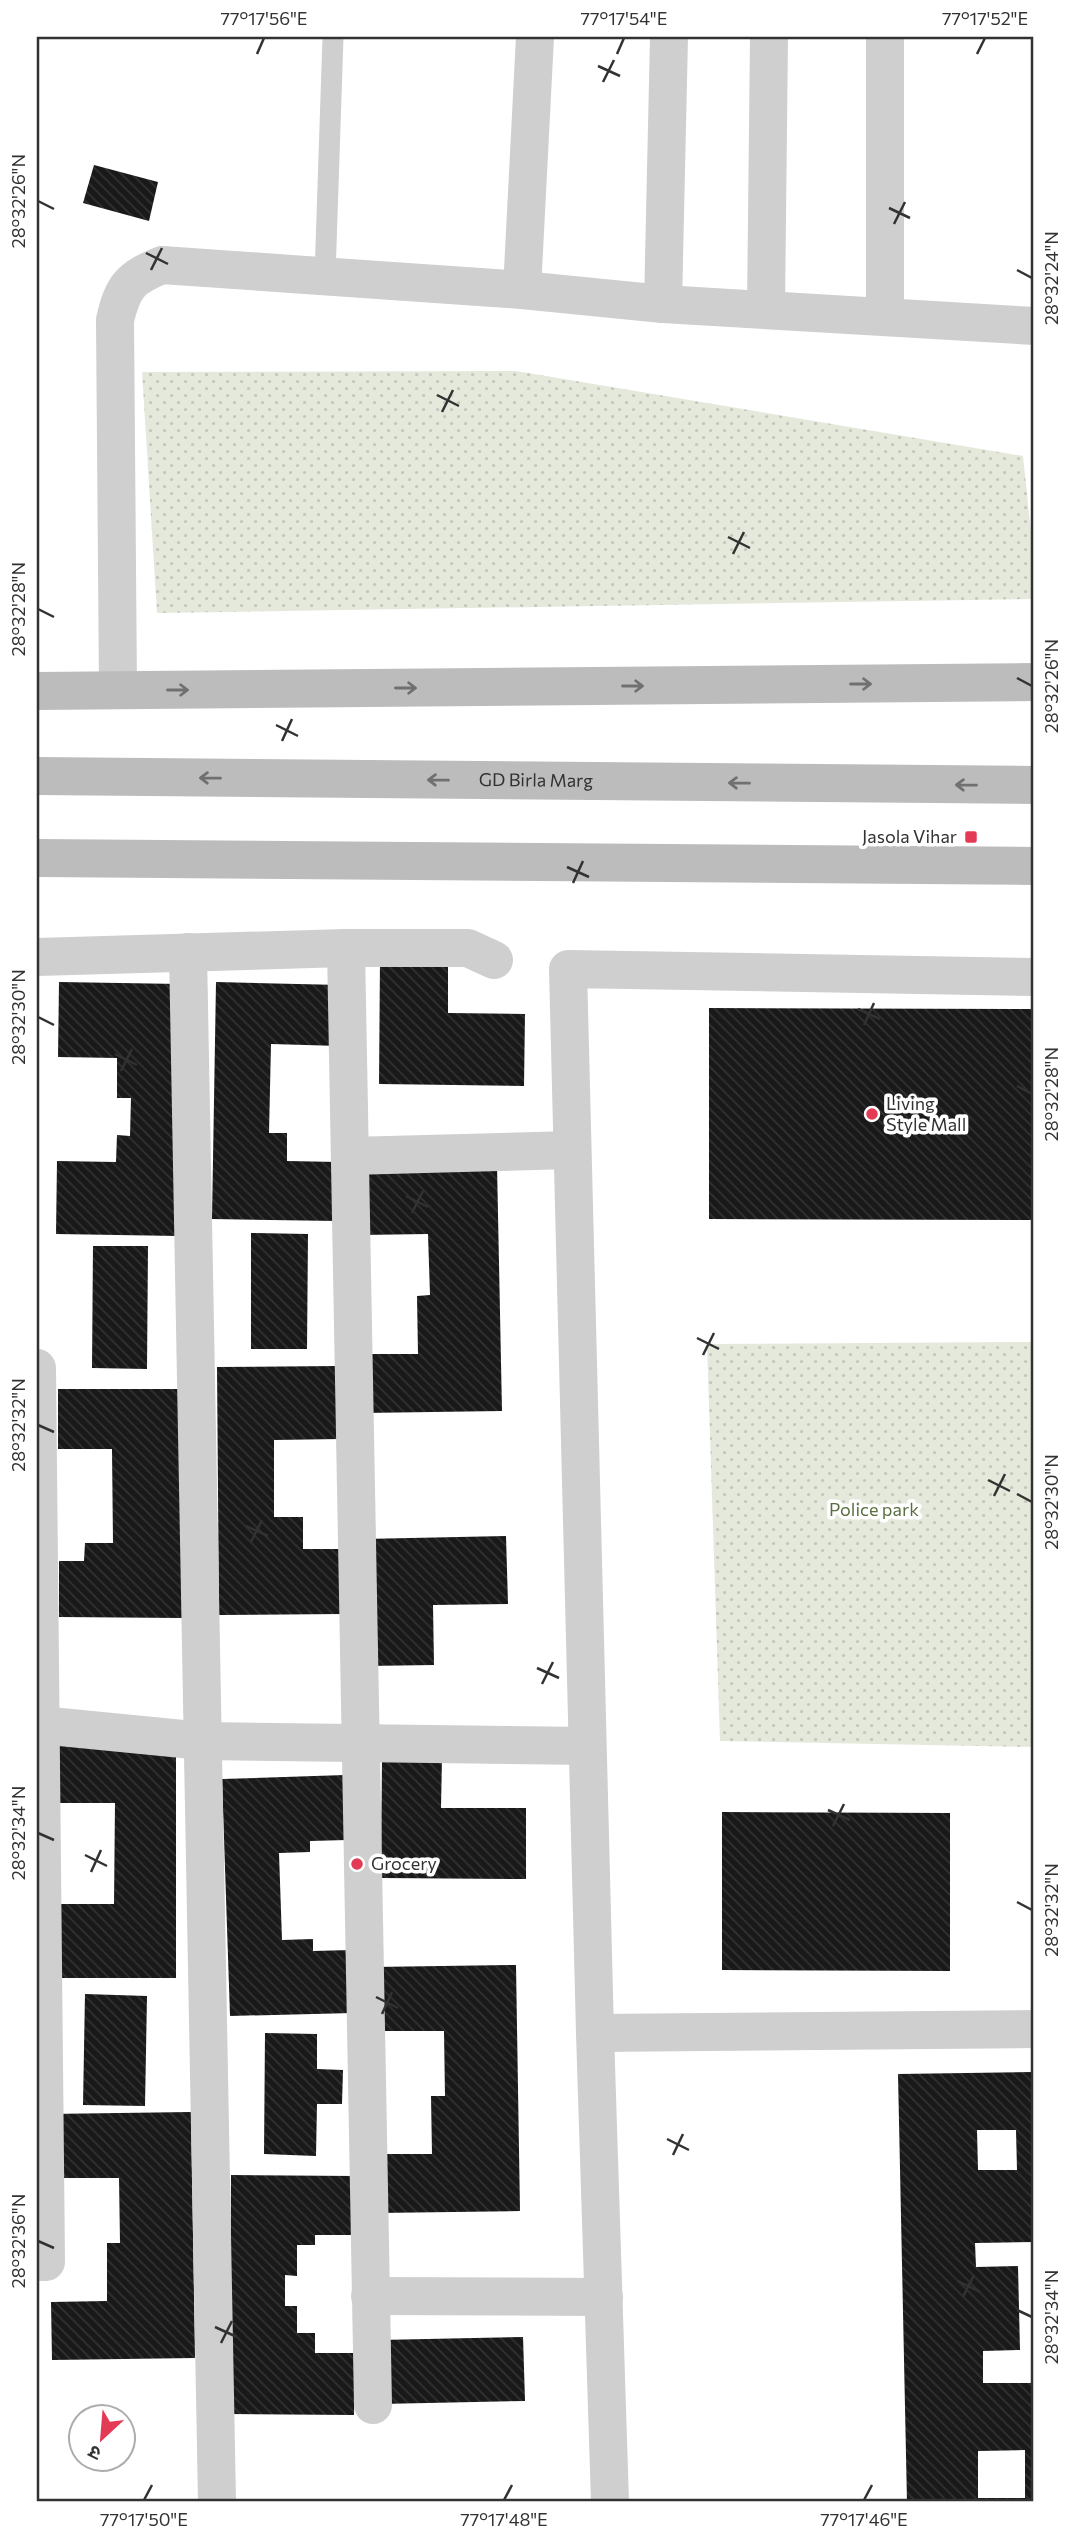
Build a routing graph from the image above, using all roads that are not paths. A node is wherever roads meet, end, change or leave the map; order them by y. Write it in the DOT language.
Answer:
graph roads {
  1 [pos="333,37"];
  2 [pos="535,37"];
  3 [pos="669,37"];
  4 [pos="769,37"];
  5 [pos="885,37"];
  6 [pos="325,276"];
  7 [pos="522,290"];
  8 [pos="663,304"];
  9 [pos="766,309"];
  10 [pos="884,317"];
  11 [pos="1034,326"];
  12 [pos="1034,682"];
  13 [pos="118,690"];
  14 [pos="37,691"];
  15 [pos="37,776"];
  16 [pos="1034,785"];
  17 [pos="37,858"];
  18 [pos="1034,866"];
  19 [pos="346,947"];
  20 [pos="188,952"];
  21 [pos="37,957"];
  22 [pos="494,960"];
  23 [pos="1034,977"];
  24 [pos="572,1150"];
  25 [pos="350,1156"];
  26 [pos="37,1368"];
  27 [pos="37,1474"];
  28 [pos="40,1725"];
  29 [pos="203,1741"];
  30 [pos="360,1743"];
  31 [pos="587,1746"];
  32 [pos="39,1886"];
  33 [pos="1034,2029"];
  34 [pos="595,2033"];
  35 [pos="37,2262"];
  36 [pos="370,2296"];
  37 [pos="604,2297"];
  38 [pos="373,2405"];
  39 [pos="217,2502"];
  40 [pos="610,2502"];
  1 -- 6 [label="lane"];
  2 -- 7 [label="street"];
  3 -- 8 [label="street"];
  4 -- 9 [label="street"];
  5 -- 10 [label="street"];
  6 -- 7 [label="street"];
  6 -- 13 [label="street"];
  7 -- 8 [label="street"];
  8 -- 9 [label="street"];
  9 -- 10 [label="street"];
  10 -- 11 [label="street"];
  13 -- 12 [label="main road, one-way"];
  13 -- 14 [label="main road"];
  16 -- 15 [label="main road, GD Birla Marg, one-way"];
  17 -- 18 [label="main road"];
  19 -- 20 [label="street"];
  19 -- 22 [label="street"];
  19 -- 25 [label="street"];
  20 -- 21 [label="street"];
  20 -- 29 [label="street"];
  23 -- 24 [label="street"];
  24 -- 25 [label="street"];
  24 -- 31 [label="street"];
  25 -- 30 [label="street"];
  26 -- 27 [label="street"];
  27 -- 28 [label="street"];
  28 -- 29 [label="street"];
  28 -- 32 [label="street"];
  29 -- 30 [label="street"];
  29 -- 39 [label="street"];
  30 -- 31 [label="street"];
  30 -- 36 [label="street"];
  31 -- 34 [label="street"];
  32 -- 35 [label="street"];
  33 -- 34 [label="street"];
  34 -- 37 [label="street"];
  36 -- 37 [label="street"];
  36 -- 38 [label="street"];
  37 -- 40 [label="street"];
}
